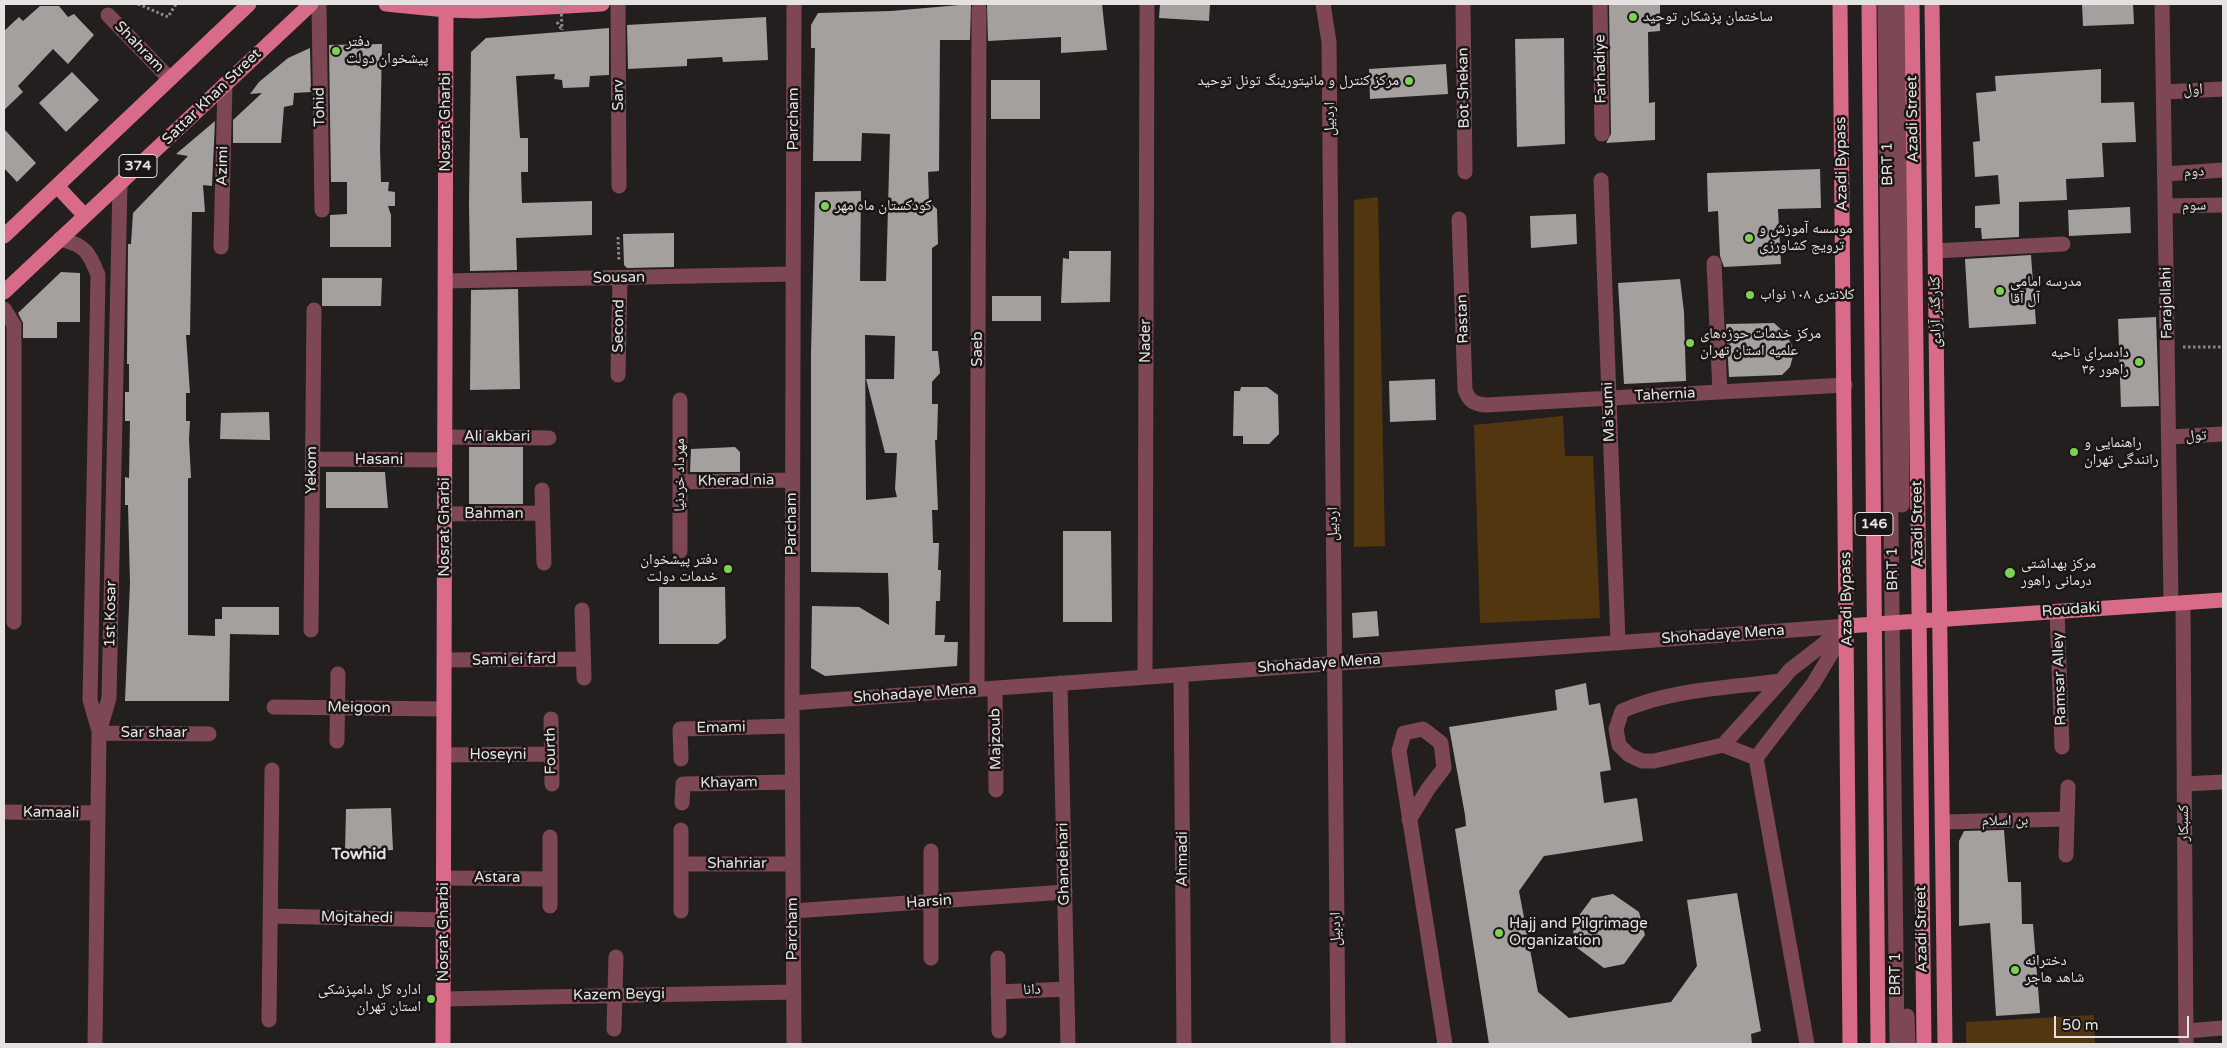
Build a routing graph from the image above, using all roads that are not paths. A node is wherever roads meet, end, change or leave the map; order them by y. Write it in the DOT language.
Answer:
graph roads {
  1 [pos="249,4"];
  2 [pos="311,4"];
  3 [pos="319,4"];
  4 [pos="386,4"];
  5 [pos="602,4"];
  6 [pos="618,4"];
  7 [pos="794,4"];
  8 [pos="1323,4"];
  9 [pos="1463,4"];
  10 [pos="1600,4"];
  11 [pos="1840,4"];
  12 [pos="1869,4"];
  13 [pos="1885,4"];
  14 [pos="1899,4"];
  15 [pos="1912,4"];
  16 [pos="1931,4"];
  17 [pos="2162,4"];
  18 [pos="1147,5"];
  19 [pos="450,6"];
  20 [pos="979,9"];
  21 [pos="108,15"];
  22 [pos="169,78"];
  23 [pos="225,84"];
  24 [pos="2223,88"];
  25 [pos="2164,92"];
  26 [pos="1602,134"];
  27 [pos="2223,170"];
  28 [pos="1465,172"];
  29 [pos="2165,174"];
  30 [pos="1601,180"];
  31 [pos="120,183"];
  32 [pos="57,186"];
  33 [pos="619,186"];
  34 [pos="2223,204"];
  35 [pos="2165,206"];
  36 [pos="322,210"];
  37 [pos="85,216"];
  38 [pos="1459,219"];
  39 [pos="4,236"];
  40 [pos="60,239"];
  41 [pos="2063,244"];
  42 [pos="221,247"];
  43 [pos="1935,251"];
  44 [pos="1714,263"];
  45 [pos="793,274"];
  46 [pos="620,278"];
  47 [pos="446,281"];
  48 [pos="4,292"];
  49 [pos="4,309"];
  50 [pos="314,310"];
  51 [pos="618,375"];
  52 [pos="1845,385"];
  53 [pos="1720,392"];
  54 [pos="1609,398"];
  55 [pos="680,400"];
  56 [pos="1486,406"];
  57 [pos="2223,434"];
  58 [pos="445,437"];
  59 [pos="2169,437"];
  60 [pos="548,438"];
  61 [pos="313,459"];
  62 [pos="445,460"];
  63 [pos="792,480"];
  64 [pos="680,482"];
  65 [pos="542,490"];
  66 [pos="542,513"];
  67 [pos="445,514"];
  68 [pos="680,551"];
  69 [pos="544,563"];
  70 [pos="2223,600"];
  71 [pos="2177,603"];
  72 [pos="582,610"];
  73 [pos="2058,611"];
  74 [pos="1940,618"];
  75 [pos="1919,620"];
  76 [pos="14,622"];
  77 [pos="1898,622"];
  78 [pos="1875,624"];
  79 [pos="1847,626"];
  80 [pos="311,630"];
  81 [pos="1618,643"];
  82 [pos="583,659"];
  83 [pos="444,660"];
  84 [pos="1334,663"];
  85 [pos="338,674"];
  86 [pos="1181,675"];
  87 [pos="1145,677"];
  88 [pos="584,678"];
  89 [pos="1781,681"];
  90 [pos="1060,683"];
  91 [pos="995,688"];
  92 [pos="977,689"];
  93 [pos="792,703"];
  94 [pos="274,707"];
  95 [pos="337,707"];
  96 [pos="444,709"];
  97 [pos="551,719"];
  98 [pos="792,726"];
  99 [pos="99,733"];
  100 [pos="209,734"];
  101 [pos="337,742"];
  102 [pos="1723,745"];
  103 [pos="2062,748"];
  104 [pos="551,754"];
  105 [pos="444,755"];
  106 [pos="1756,758"];
  107 [pos="681,759"];
  108 [pos="272,770"];
  109 [pos="792,782"];
  110 [pos="2223,782"];
  111 [pos="552,784"];
  112 [pos="2184,784"];
  113 [pos="2068,787"];
  114 [pos="996,790"];
  115 [pos="682,803"];
  116 [pos="4,812"];
  117 [pos="98,813"];
  118 [pos="1409,820"];
  119 [pos="2067,820"];
  120 [pos="1943,822"];
  121 [pos="681,830"];
  122 [pos="550,837"];
  123 [pos="931,851"];
  124 [pos="2066,855"];
  125 [pos="681,864"];
  126 [pos="793,864"];
  127 [pos="444,878"];
  128 [pos="550,878"];
  129 [pos="1065,892"];
  130 [pos="931,902"];
  131 [pos="550,906"];
  132 [pos="793,910"];
  133 [pos="681,911"];
  134 [pos="270,916"];
  135 [pos="444,920"];
  136 [pos="616,957"];
  137 [pos="931,958"];
  138 [pos="998,958"];
  139 [pos="1067,989"];
  140 [pos="794,992"];
  141 [pos="998,992"];
  142 [pos="615,995"];
  143 [pos="443,999"];
  144 [pos="269,1020"];
  145 [pos="614,1028"];
  146 [pos="2223,1028"];
  147 [pos="999,1031"];
  148 [pos="2186,1038"];
  149 [pos="95,1044"];
  150 [pos="443,1044"];
  151 [pos="794,1044"];
  152 [pos="1068,1044"];
  153 [pos="1184,1044"];
  154 [pos="1338,1044"];
  155 [pos="1445,1044"];
  156 [pos="1807,1044"];
  157 [pos="1850,1044"];
  158 [pos="1878,1044"];
  159 [pos="1897,1044"];
  160 [pos="1908,1044"];
  161 [pos="1924,1044"];
  162 [pos="1945,1044"];
  1 -- 22 [label="main road, 374"];
  2 -- 23 [label="main road, Sattar Khan Street / 374"];
  3 -- 36 [label="street, Tohid"];
  4 -- 19 [label="main road"];
  5 -- 19 [label="main road"];
  6 -- 33 [label="street, Sarv"];
  7 -- 45 [label="street, Parcham"];
  8 -- 84 [label="street, اردبیل"];
  9 -- 28 [label="street, Bot Shekan"];
  10 -- 26 [label="street, Farhadiye"];
  11 -- 52 [label="main road, Azadi Bypass"];
  12 -- 78 [label="main road, 146"];
  13 -- 77 [label="street, BRT 1"];
  14 -- 77 [label="street, BRT 1"];
  15 -- 75 [label="main road, Azadi Street"];
  16 -- 43 [label="main road, کنارگذر آزادی"];
  17 -- 25 [label="street, Farajollahi"];
  18 -- 87 [label="street, Nader"];
  19 -- 47 [label="main road, Nosrat Gharbi"];
  20 -- 92 [label="street, Saeb"];
  21 -- 22 [label="street, Shahram"];
  22 -- 32 [label="main road, 374"];
  23 -- 31 [label="main road, Sattar Khan Street / 374"];
  23 -- 42 [label="street, Azimi"];
  24 -- 25 [label="street, اول"];
  25 -- 29 [label="street, Farajollahi"];
  27 -- 29 [label="street, دوم"];
  29 -- 35 [label="street, Farajollahi"];
  30 -- 54 [label="street, Ma'sumi"];
  31 -- 37 [label="main road, Sattar Khan Street / 374"];
  31 -- 99 [label="street, 1st Kosar"];
  32 -- 37 [label="main road"];
  32 -- 39 [label="main road, 374"];
  34 -- 35 [label="street, سوم"];
  35 -- 59 [label="street, Farajollahi"];
  37 -- 40 [label="main road, Sattar Khan Street / 374"];
  38 -- 56 [label="street, Rastan"];
  40 -- 48 [label="main road, Sattar Khan Street / 374"];
  40 -- 99 [label="street"];
  41 -- 43 [label="street"];
  43 -- 74 [label="main road, کنارگذر آزادی"];
  44 -- 53 [label="street"];
  45 -- 46 [label="street, Sousan"];
  45 -- 63 [label="street, Parcham"];
  46 -- 47 [label="street, Sousan"];
  46 -- 51 [label="street, Second"];
  47 -- 58 [label="main road, Nosrat Gharbi"];
  49 -- 76 [label="street"];
  50 -- 61 [label="street, Yekom"];
  52 -- 53 [label="street, Tahernia"];
  52 -- 79 [label="main road, Azadi Bypass"];
  53 -- 54 [label="street, Tahernia"];
  54 -- 56 [label="street, Tahernia"];
  54 -- 81 [label="street, Ma'sumi"];
  55 -- 64 [label="street, مهرداد خردنیا"];
  57 -- 59 [label="street, تول"];
  58 -- 60 [label="street, Ali akbari"];
  58 -- 62 [label="main road, Nosrat Gharbi"];
  59 -- 71 [label="street, Farajollahi"];
  61 -- 62 [label="street, Hasani"];
  61 -- 80 [label="street, Yekom"];
  62 -- 67 [label="main road, Nosrat Gharbi"];
  63 -- 64 [label="street, Kherad nia"];
  63 -- 93 [label="street, Parcham"];
  64 -- 68 [label="street, مهرداد خردنیا"];
  65 -- 66 [label="street"];
  66 -- 67 [label="street, Bahman"];
  66 -- 69 [label="street"];
  67 -- 83 [label="main road, Nosrat Gharbi"];
  70 -- 71 [label="main road, Roudaki"];
  71 -- 73 [label="main road, Roudaki"];
  71 -- 112 [label="street, کسبکار"];
  72 -- 82 [label="street"];
  73 -- 74 [label="main road, Roudaki"];
  73 -- 103 [label="street, Ramsar Alley"];
  74 -- 75 [label="main road, Roudaki"];
  74 -- 120 [label="main road"];
  75 -- 77 [label="main road, Roudaki"];
  75 -- 161 [label="main road, Azadi Street"];
  77 -- 78 [label="main road, Roudaki"];
  77 -- 159 [label="street, BRT 1"];
  77 -- 160 [label="street, BRT 1"];
  78 -- 79 [label="main road, Roudaki"];
  78 -- 158 [label="main road, 146"];
  79 -- 81 [label="street, Shohadaye Mena"];
  79 -- 89 [label="street"];
  79 -- 106 [label="street"];
  79 -- 157 [label="main road, Azadi Bypass"];
  81 -- 84 [label="street, Shohadaye Mena"];
  82 -- 83 [label="street, Sami ei fard"];
  82 -- 88 [label="street"];
  83 -- 96 [label="main road, Nosrat Gharbi"];
  84 -- 86 [label="street, Shohadaye Mena"];
  84 -- 154 [label="street, اردبیل"];
  85 -- 95 [label="street"];
  86 -- 87 [label="street, Shohadaye Mena"];
  86 -- 153 [label="street, Ahmadi"];
  87 -- 90 [label="street, Shohadaye Mena"];
  89 -- 102 [label="street"];
  89 -- 102 [label="street"];
  90 -- 91 [label="street, Shohadaye Mena"];
  90 -- 129 [label="street, Ghandehari"];
  91 -- 92 [label="street, Shohadaye Mena"];
  91 -- 114 [label="street, Majzoub"];
  92 -- 93 [label="street, Shohadaye Mena"];
  93 -- 98 [label="street, Parcham"];
  94 -- 95 [label="street, Meigoon"];
  95 -- 96 [label="street, Meigoon"];
  95 -- 101 [label="street"];
  96 -- 105 [label="main road, Nosrat Gharbi"];
  97 -- 104 [label="street, Fourth"];
  98 -- 107 [label="street, Emami"];
  98 -- 109 [label="street, Parcham"];
  99 -- 100 [label="street, Sar shaar"];
  99 -- 117 [label="street, 1st Kosar"];
  102 -- 106 [label="street"];
  104 -- 105 [label="street, Hoseyni"];
  104 -- 111 [label="street, Fourth"];
  105 -- 127 [label="main road, Nosrat Gharbi"];
  106 -- 156 [label="street"];
  108 -- 134 [label="street"];
  109 -- 115 [label="street, Khayam"];
  109 -- 126 [label="street, Parcham"];
  110 -- 112 [label="street"];
  112 -- 148 [label="street, کسبکار"];
  113 -- 119 [label="street"];
  116 -- 117 [label="street, Kamaali"];
  117 -- 149 [label="street, 1st Kosar"];
  118 -- 118 [label="street"];
  118 -- 155 [label="street"];
  119 -- 120 [label="street, بن اسلام"];
  119 -- 124 [label="street"];
  120 -- 162 [label="main road"];
  121 -- 125 [label="street"];
  122 -- 128 [label="street"];
  123 -- 130 [label="street"];
  125 -- 126 [label="street, Shahriar"];
  125 -- 133 [label="street"];
  126 -- 132 [label="street, Parcham"];
  127 -- 128 [label="street, Astara"];
  127 -- 135 [label="main road, Nosrat Gharbi"];
  128 -- 131 [label="street"];
  129 -- 130 [label="street, Harsin"];
  129 -- 139 [label="street, Ghandehari"];
  130 -- 132 [label="street, Harsin"];
  130 -- 137 [label="street"];
  132 -- 140 [label="street, Parcham"];
  134 -- 135 [label="street, Mojtahedi"];
  134 -- 144 [label="street"];
  135 -- 143 [label="main road, Nosrat Gharbi"];
  136 -- 142 [label="street"];
  138 -- 141 [label="street"];
  139 -- 141 [label="street, دانا"];
  139 -- 152 [label="street, Ghandehari"];
  140 -- 142 [label="street, Kazem Beygi"];
  140 -- 151 [label="street, Parcham"];
  141 -- 147 [label="street"];
  142 -- 143 [label="street, Kazem Beygi"];
  142 -- 145 [label="street"];
  143 -- 150 [label="main road, Nosrat Gharbi"];
  146 -- 148 [label="street"];
}
